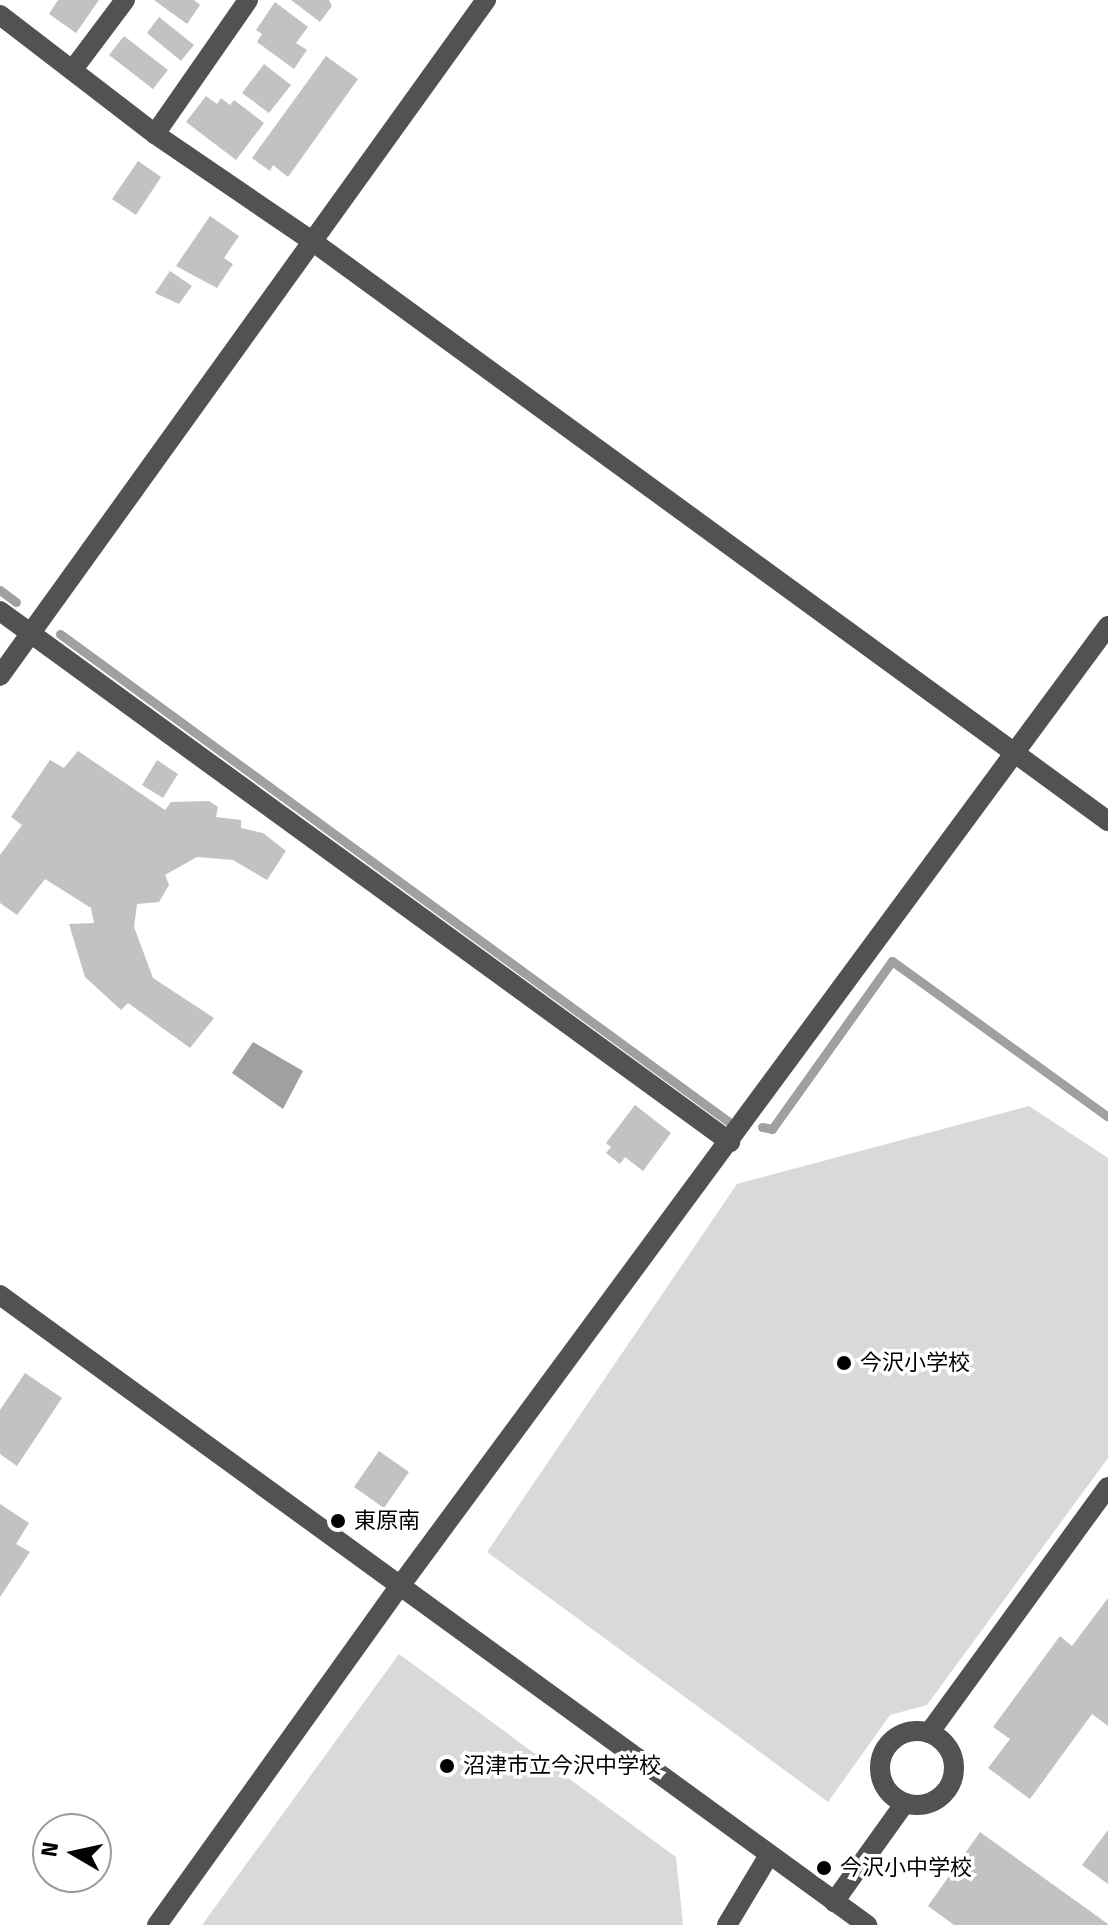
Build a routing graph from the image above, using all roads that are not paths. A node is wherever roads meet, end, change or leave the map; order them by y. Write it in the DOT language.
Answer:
graph roads {
  1 [pos="125,0"];
  2 [pos="248,0"];
  3 [pos="486,0"];
  4 [pos="0,15"];
  5 [pos="74,68"];
  6 [pos="155,134"];
  7 [pos="312,241"];
  8 [pos="0,611"];
  9 [pos="1108,626"];
  10 [pos="31,633"];
  11 [pos="0,676"];
  12 [pos="1017,753"];
  13 [pos="1108,821"];
  14 [pos="730,1142"];
  15 [pos="0,1295"];
  16 [pos="1108,1487"];
  17 [pos="400,1586"];
  18 [pos="929,1733"];
  19 [pos="905,1803"];
  20 [pos="769,1855"];
  21 [pos="834,1902"];
  22 [pos="157,1925"];
  23 [pos="727,1925"];
  24 [pos="867,1925"];
  1 -- 5 [label="street"];
  2 -- 6 [label="street"];
  3 -- 7 [label="street"];
  4 -- 5 [label="street"];
  5 -- 6 [label="street"];
  6 -- 7 [label="street"];
  7 -- 10 [label="street"];
  7 -- 12 [label="street"];
  8 -- 10 [label="street"];
  9 -- 12 [label="street"];
  10 -- 11 [label="street"];
  10 -- 14 [label="street"];
  12 -- 13 [label="street"];
  12 -- 14 [label="street"];
  14 -- 17 [label="street"];
  15 -- 17 [label="street"];
  16 -- 18 [label="street"];
  17 -- 20 [label="street"];
  17 -- 22 [label="street"];
  18 -- 19 [label="street"];
  18 -- 19 [label="street"];
  19 -- 21 [label="street"];
  20 -- 21 [label="street"];
  20 -- 23 [label="street"];
  21 -- 24 [label="street"];
}
